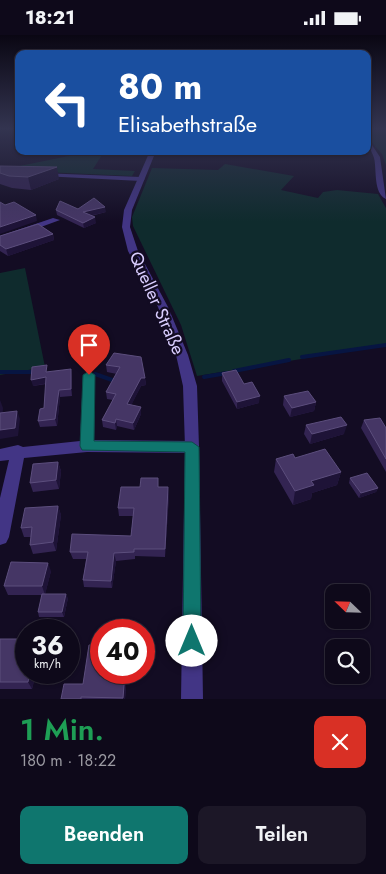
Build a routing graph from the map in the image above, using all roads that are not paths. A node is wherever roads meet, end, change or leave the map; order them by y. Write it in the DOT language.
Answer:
graph roads {
  1 [pos="149,160"];
  2 [pos="380,160"];
  3 [pos="32,173"];
  4 [pos="141,179"];
  5 [pos="386,197"];
  6 [pos="56,220"];
  7 [pos="0,239"];
  8 [pos="89,375"];
  9 [pos="87,446"];
  10 [pos="192,447"];
  11 [pos="18,451"];
  12 [pos="0,455"];
  13 [pos="0,537"];
  14 [pos="192,699"];
  1 -- 4 [label="street, Queller Straße"];
  2 -- 5 [label="street"];
  3 -- 4 [label="street"];
  4 -- 10 [label="street, Queller Straße"];
  6 -- 7 [label="street"];
  8 -- 9 [label="street"];
  9 -- 10 [label="street"];
  9 -- 11 [label="street"];
  10 -- 14 [label="street, Queller Straße"];
  11 -- 12 [label="street"];
  11 -- 13 [label="street"];
}
